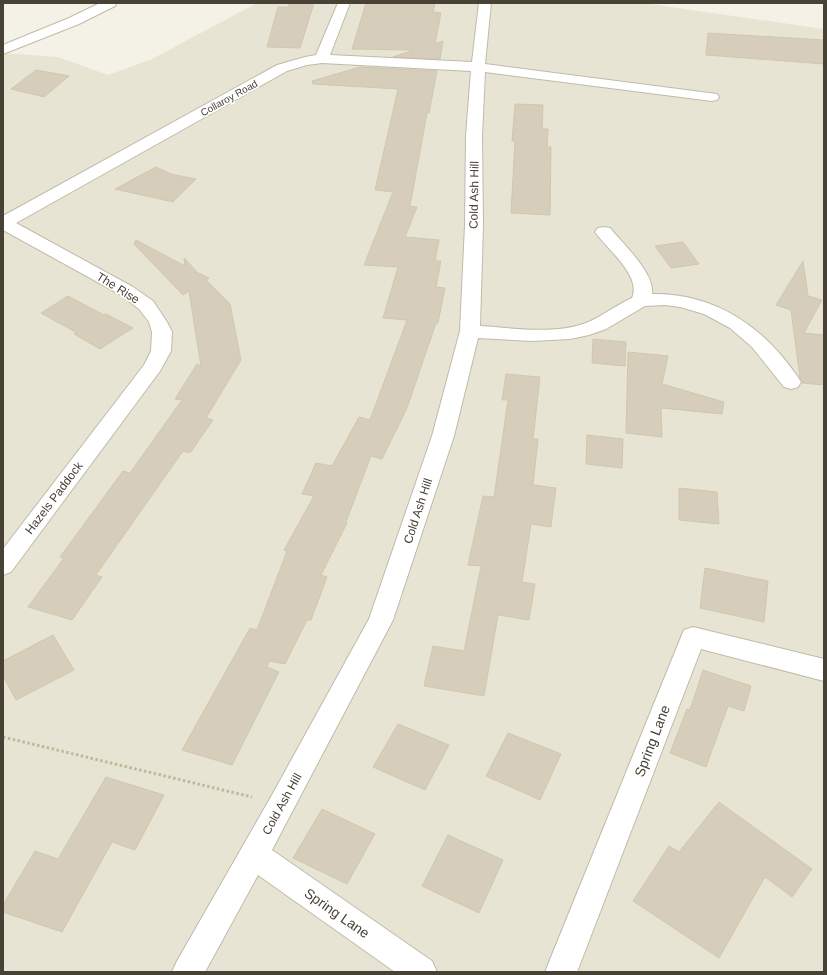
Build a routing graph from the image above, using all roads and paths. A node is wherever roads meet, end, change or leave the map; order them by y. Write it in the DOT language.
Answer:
graph roads {
  1 [pos="110,3"];
  2 [pos="344,3"];
  3 [pos="485,3"];
  4 [pos="3,50"];
  5 [pos="322,59"];
  6 [pos="478,67"];
  7 [pos="712,97"];
  8 [pos="3,223"];
  9 [pos="604,232"];
  10 [pos="640,302"];
  11 [pos="470,331"];
  12 [pos="792,382"];
  13 [pos="106,430"];
  14 [pos="3,566"];
  15 [pos="824,670"];
  16 [pos="3,738"];
  17 [pos="282,804"];
  18 [pos="254,855"];
  19 [pos="188,972"];
  20 [pos="421,972"];
  21 [pos="561,972"];
  1 -- 4 [label="street"];
  2 -- 5 [label="street"];
  3 -- 6 [label="street, Cold Ash Hill"];
  5 -- 6 [label="street, Collaroy Road"];
  5 -- 8 [label="street, Collaroy Road"];
  6 -- 7 [label="street, Collaroy Road"];
  6 -- 11 [label="street, Cold Ash Hill"];
  8 -- 13 [label="street, The Rise"];
  9 -- 10 [label="street"];
  10 -- 11 [label="street"];
  10 -- 12 [label="street"];
  11 -- 17 [label="street, Cold Ash Hill"];
  13 -- 14 [label="street, Hazels Paddock"];
  15 -- 21 [label="street, Spring Lane"];
  16 -- 17 [label="path"];
  17 -- 18 [label="street, Cold Ash Hill"];
  18 -- 19 [label="street, Cold Ash Hill"];
  18 -- 20 [label="street, Spring Lane"];
}
